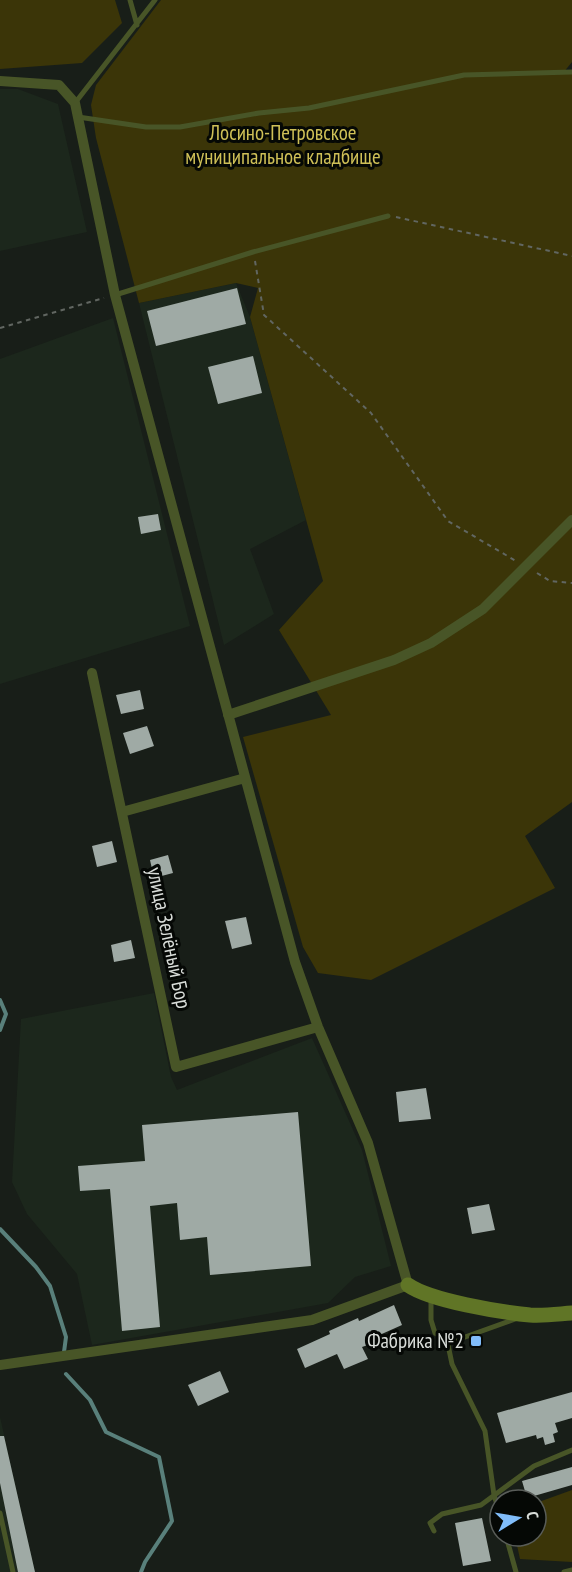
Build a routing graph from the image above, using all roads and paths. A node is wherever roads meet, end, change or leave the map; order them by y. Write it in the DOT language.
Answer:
graph roads {
  1 [pos="129,0"];
  2 [pos="155,0"];
  3 [pos="137,25"];
  4 [pos="572,72"];
  5 [pos="0,81"];
  6 [pos="75,103"];
  7 [pos="78,117"];
  8 [pos="388,216"];
  9 [pos="253,252"];
  10 [pos="572,256"];
  11 [pos="115,295"];
  12 [pos="0,328"];
  13 [pos="572,520"];
  14 [pos="526,567"];
  15 [pos="572,583"];
  16 [pos="92,673"];
  17 [pos="228,715"];
  18 [pos="245,778"];
  19 [pos="122,812"];
  20 [pos="318,1027"];
  21 [pos="408,1285"];
  22 [pos="431,1295"];
  23 [pos="572,1313"];
  24 [pos="531,1315"];
  25 [pos="447,1340"];
  26 [pos="0,1365"];
  27 [pos="572,1450"];
  28 [pos="493,1488"];
  29 [pos="504,1488"];
  30 [pos="488,1499"];
  31 [pos="0,1514"];
  32 [pos="434,1531"];
  33 [pos="509,1548"];
  34 [pos="572,1570"];
  35 [pos="13,1572"];
  36 [pos="516,1572"];
  37 [pos="564,1572"];
  1 -- 3 [label="lane"];
  2 -- 3 [label="lane"];
  3 -- 6 [label="lane"];
  4 -- 7 [label="lane"];
  5 -- 6 [label="street"];
  6 -- 7 [label="street"];
  7 -- 11 [label="street"];
  8 -- 9 [label="lane"];
  8 -- 10 [label="path"];
  9 -- 11 [label="lane"];
  9 -- 14 [label="path"];
  11 -- 12 [label="path"];
  11 -- 17 [label="street"];
  13 -- 14 [label="street"];
  14 -- 15 [label="path"];
  14 -- 17 [label="street"];
  16 -- 19 [label="street, улица Зелёный Бор"];
  17 -- 18 [label="street"];
  18 -- 19 [label="street"];
  18 -- 20 [label="street"];
  19 -- 20 [label="street, улица Зелёный Бор"];
  20 -- 21 [label="street"];
  21 -- 22 [label="street"];
  21 -- 26 [label="street"];
  22 -- 24 [label="street"];
  22 -- 25 [label="lane"];
  23 -- 24 [label="street"];
  24 -- 25 [label="lane"];
  25 -- 28 [label="lane"];
  27 -- 29 [label="lane"];
  30 -- 32 [label="lane"];
  31 -- 35 [label="lane"];
  33 -- 36 [label="lane"];
  34 -- 37 [label="lane"];
}
